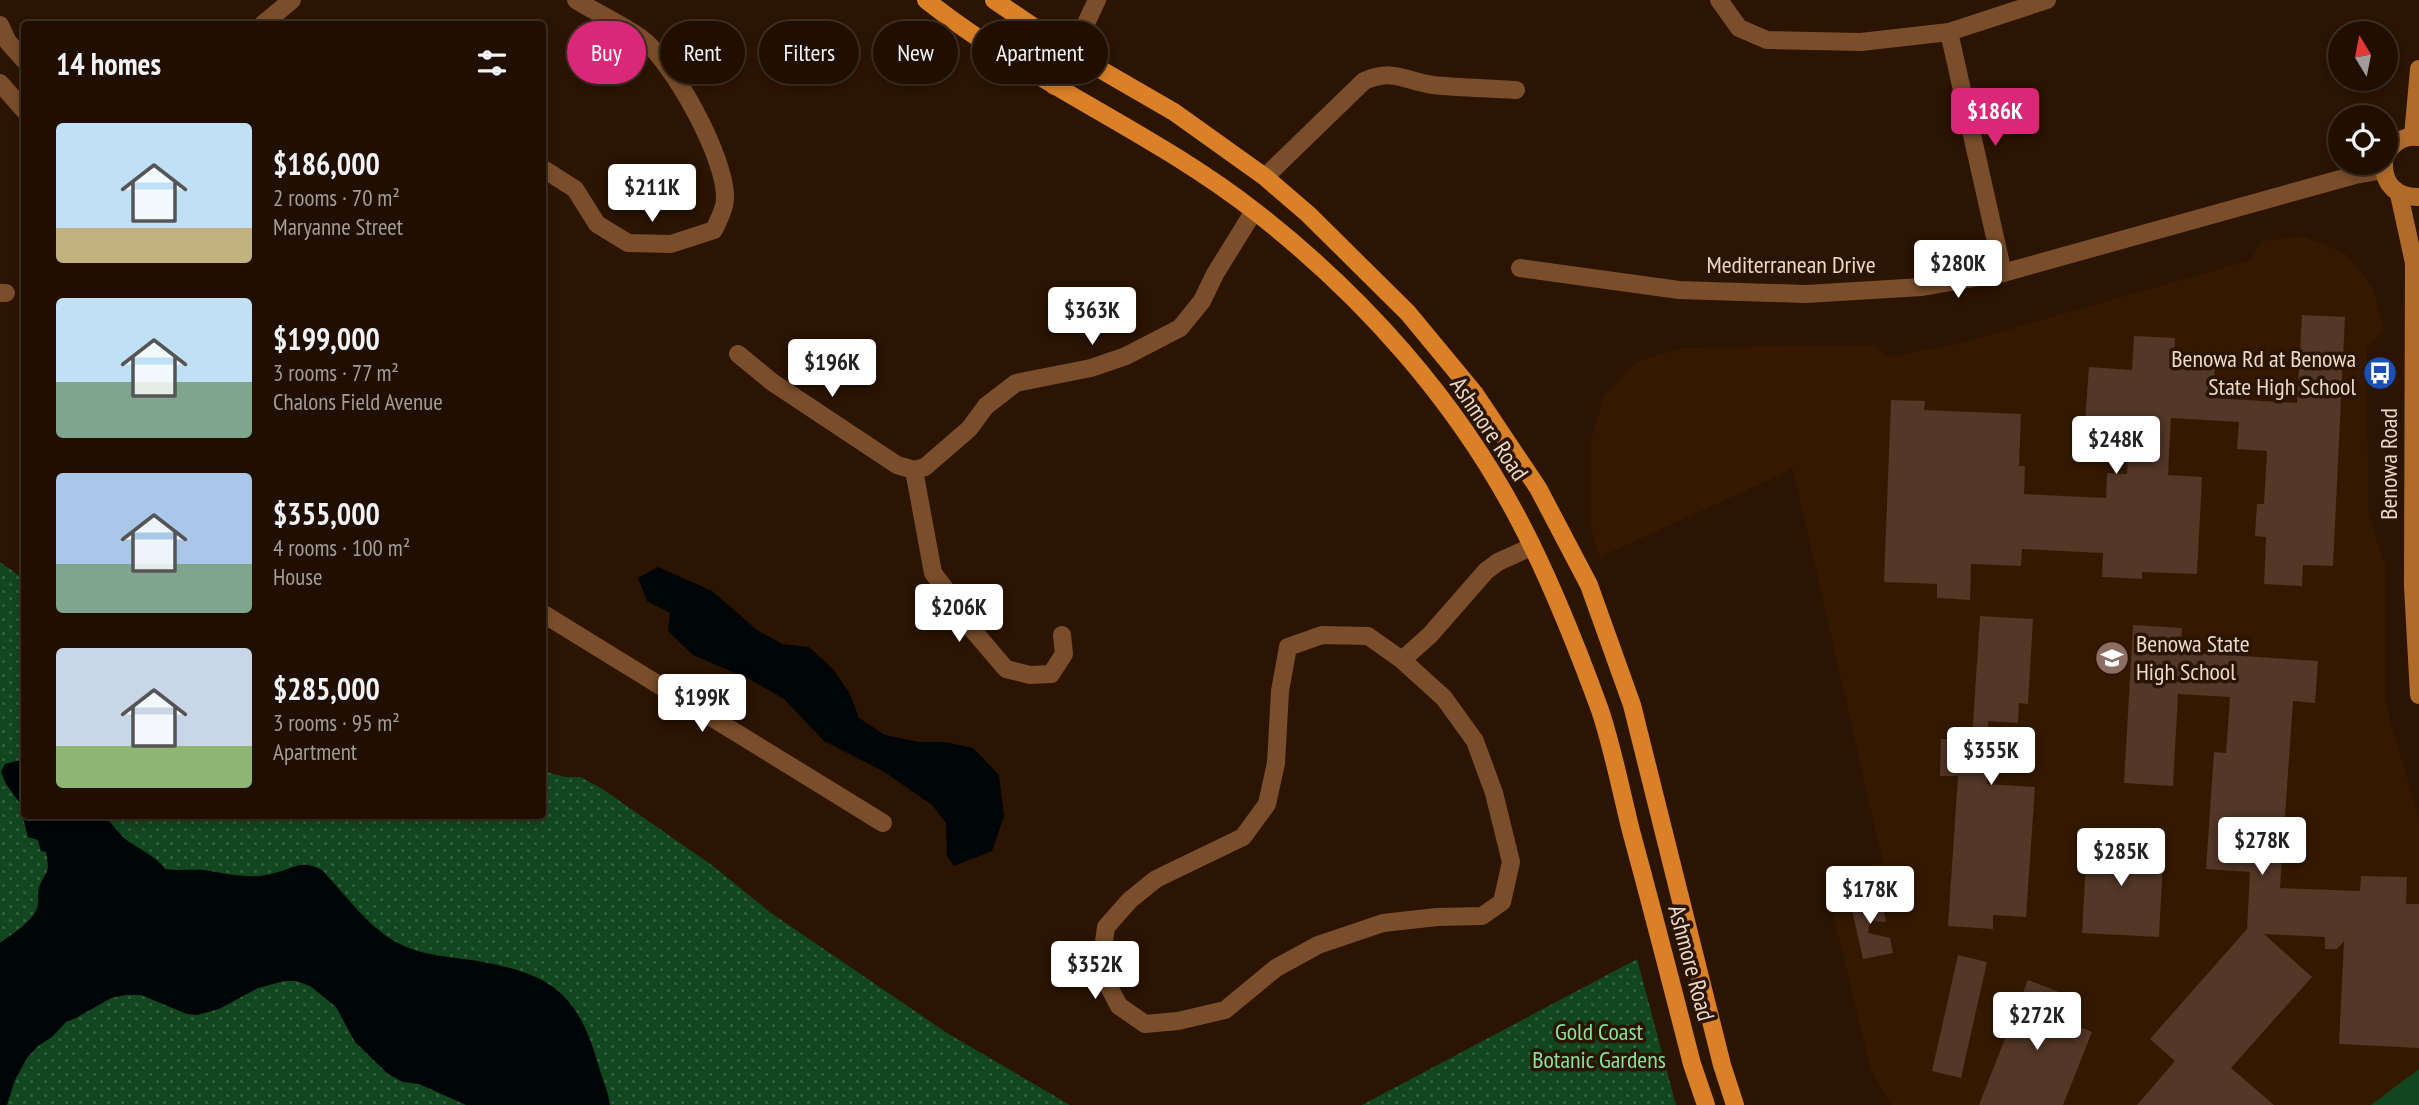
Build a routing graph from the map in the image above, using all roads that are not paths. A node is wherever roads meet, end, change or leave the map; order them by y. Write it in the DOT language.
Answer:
graph roads {
  1 [pos="292,0"];
  2 [pos="576,0"];
  3 [pos="926,0"];
  4 [pos="994,0"];
  5 [pos="1097,0"];
  6 [pos="1719,0"];
  7 [pos="2047,0"];
  8 [pos="267,21"];
  9 [pos="1025,21"];
  10 [pos="1087,21"];
  11 [pos="0,24"];
  12 [pos="1950,32"];
  13 [pos="4,43"];
  14 [pos="21,57"];
  15 [pos="2419,69"];
  16 [pos="1108,74"];
  17 [pos="0,83"];
  18 [pos="1054,86"];
  19 [pos="1516,90"];
  20 [pos="21,107"];
  21 [pos="2416,136"];
  22 [pos="2398,141"];
  23 [pos="546,171"];
  24 [pos="2355,175"];
  25 [pos="2386,175"];
  26 [pos="1265,177"];
  27 [pos="2399,194"];
  28 [pos="2419,197"];
  29 [pos="1254,211"];
  30 [pos="1520,268"];
  31 [pos="2003,273"];
  32 [pos="738,354"];
  33 [pos="914,470"];
  34 [pos="1531,547"];
  35 [pos="2416,586"];
  36 [pos="546,615"];
  37 [pos="1062,635"];
  38 [pos="1402,660"];
  39 [pos="2419,695"];
  40 [pos="883,823"];
  41 [pos="1706,1105"];
  42 [pos="1735,1105"];
  1 -- 8 [label="street"];
  2 -- 23 [label="street"];
  3 -- 18 [label="main road, Ashmore Road"];
  4 -- 9 [label="main road, Ashmore Road"];
  5 -- 10 [label="street"];
  6 -- 12 [label="street"];
  7 -- 12 [label="street"];
  11 -- 13 [label="street"];
  12 -- 31 [label="street"];
  13 -- 14 [label="street"];
  15 -- 21 [label="main road"];
  16 -- 26 [label="main road, Ashmore Road"];
  17 -- 20 [label="street"];
  18 -- 29 [label="main road, Ashmore Road"];
  19 -- 26 [label="street"];
  21 -- 22 [label="main road"];
  24 -- 31 [label="street, Mediterranean Drive"];
  25 -- 27 [label="main road, Benowa Road"];
  26 -- 42 [label="main road, Ashmore Road"];
  27 -- 28 [label="main road"];
  27 -- 35 [label="main road, Benowa Road"];
  29 -- 33 [label="street"];
  29 -- 34 [label="main road, Ashmore Road"];
  30 -- 31 [label="street, Mediterranean Drive"];
  32 -- 33 [label="street"];
  33 -- 37 [label="street"];
  34 -- 38 [label="street"];
  34 -- 41 [label="main road, Ashmore Road"];
  35 -- 39 [label="main road, Benowa Road"];
  36 -- 40 [label="street"];
  38 -- 38 [label="street"];
}
